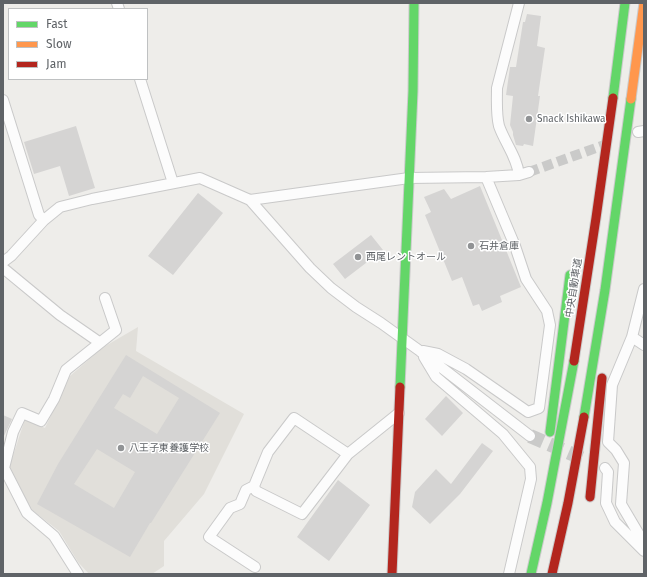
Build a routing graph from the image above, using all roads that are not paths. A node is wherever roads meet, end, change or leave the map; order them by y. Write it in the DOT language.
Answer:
graph roads {
  1 [pos="414,3"];
  2 [pos="519,3"];
  3 [pos="624,3"];
  4 [pos="644,3"];
  5 [pos="140,80"];
  6 [pos="3,100"];
  7 [pos="486,177"];
  8 [pos="409,178"];
  9 [pos="173,182"];
  10 [pos="250,200"];
  11 [pos="616,210"];
  12 [pos="44,220"];
  13 [pos="3,262"];
  14 [pos="3,268"];
  15 [pos="570,275"];
  16 [pos="644,289"];
  17 [pos="105,298"];
  18 [pos="632,337"];
  19 [pos="403,339"];
  20 [pos="99,342"];
  21 [pos="644,345"];
  22 [pos="605,347"];
  23 [pos="420,351"];
  24 [pos="603,369"];
  25 [pos="399,413"];
  26 [pos="530,436"];
  27 [pos="348,454"];
  28 [pos="605,468"];
  29 [pos="6,480"];
  30 [pos="254,486"];
  31 [pos="590,497"];
  32 [pos="541,532"];
  33 [pos="644,543"];
  34 [pos="644,551"];
  35 [pos="255,567"];
  36 [pos="78,574"];
  37 [pos="392,574"];
  38 [pos="509,574"];
  39 [pos="531,574"];
  40 [pos="552,574"];
  1 -- 8 [label="main road"];
  2 -- 7 [label="street"];
  3 -- 32 [label="main road, 中央自動車道"];
  4 -- 11 [label="main road"];
  5 -- 9 [label="street"];
  6 -- 12 [label="street"];
  7 -- 8 [label="street"];
  7 -- 23 [label="street"];
  8 -- 10 [label="street"];
  8 -- 19 [label="main road"];
  9 -- 10 [label="street"];
  9 -- 12 [label="street"];
  10 -- 19 [label="street"];
  11 -- 22 [label="main road"];
  11 -- 40 [label="main road"];
  12 -- 13 [label="street"];
  14 -- 20 [label="street"];
  15 -- 32 [label="main road"];
  16 -- 18 [label="street"];
  17 -- 20 [label="street"];
  18 -- 21 [label="street"];
  18 -- 33 [label="street"];
  19 -- 23 [label="street"];
  19 -- 25 [label="main road"];
  20 -- 29 [label="street"];
  23 -- 26 [label="street"];
  23 -- 38 [label="street"];
  24 -- 31 [label="main road"];
  25 -- 27 [label="street"];
  25 -- 37 [label="main road"];
  27 -- 30 [label="street"];
  27 -- 30 [label="street"];
  28 -- 34 [label="street"];
  29 -- 36 [label="street"];
  30 -- 35 [label="street"];
  32 -- 39 [label="main road, 中央自動車道"];
}
